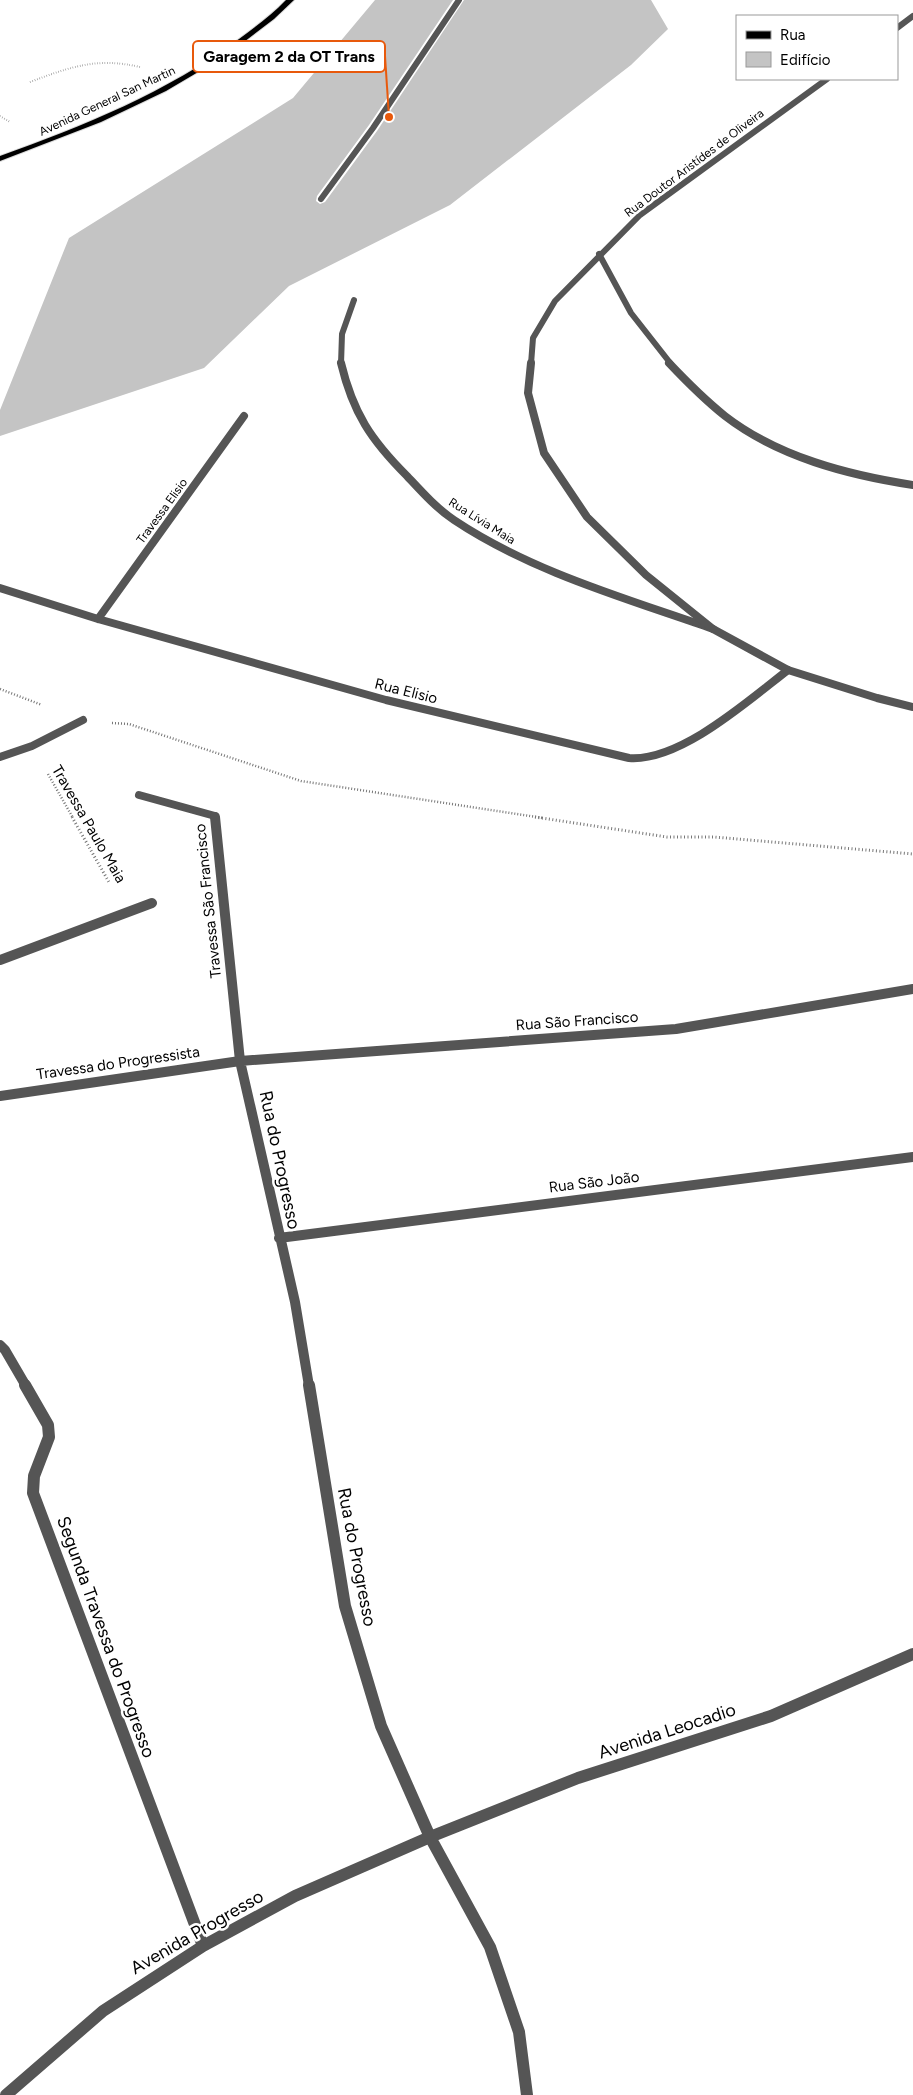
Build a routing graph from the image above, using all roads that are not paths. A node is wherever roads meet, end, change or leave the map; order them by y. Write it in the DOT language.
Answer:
graph roads {
  1 [pos="290,0"];
  2 [pos="459,0"];
  3 [pos="913,16"];
  4 [pos="898,27"];
  5 [pos="826,80"];
  6 [pos="0,159"];
  7 [pos="321,200"];
  8 [pos="599,254"];
  9 [pos="354,300"];
  10 [pos="244,416"];
  11 [pos="913,485"];
  12 [pos="0,588"];
  13 [pos="98,619"];
  14 [pos="713,629"];
  15 [pos="788,670"];
  16 [pos="913,707"];
  17 [pos="83,720"];
  18 [pos="0,757"];
  19 [pos="139,795"];
  20 [pos="152,903"];
  21 [pos="0,960"];
  22 [pos="913,989"];
  23 [pos="240,1060"];
  24 [pos="0,1096"];
  25 [pos="913,1157"];
  26 [pos="279,1238"];
  27 [pos="0,1345"];
  28 [pos="913,1654"];
  29 [pos="430,1836"];
  30 [pos="203,1946"];
  31 [pos="6,2095"];
  32 [pos="527,2095"];
  1 -- 6 [label="main road, Avenida General San Martin"];
  2 -- 7 [label="street"];
  3 -- 4 [label="street"];
  5 -- 8 [label="street, Rua Doutor Aristídes de Oliveira"];
  8 -- 11 [label="street"];
  8 -- 14 [label="street, Rua Doutor Aristídes de Oliveira"];
  9 -- 14 [label="street, Rua Lívia Maia"];
  10 -- 13 [label="street, Travessa Elisio"];
  12 -- 13 [label="street, Rua Elisio"];
  13 -- 15 [label="street, Rua Elisio"];
  14 -- 15 [label="street, Rua Doutor Aristídes de Oliveira"];
  15 -- 16 [label="street, Rua Doutor Aristídes de Oliveira"];
  17 -- 18 [label="street"];
  19 -- 23 [label="street, Travessa São Francisco"];
  20 -- 21 [label="street"];
  22 -- 23 [label="street, Rua São Francisco"];
  23 -- 24 [label="street, Travessa do Progressista"];
  23 -- 26 [label="street, Rua do Progresso"];
  25 -- 26 [label="street, Rua São João"];
  26 -- 29 [label="street, Rua do Progresso"];
  27 -- 30 [label="street, Segunda Travessa do Progresso"];
  28 -- 29 [label="street, Avenida Leocadio"];
  29 -- 30 [label="street, Avenida Progresso"];
  29 -- 32 [label="street, Rua do Progresso"];
  30 -- 31 [label="street, Avenida Progresso"];
}
